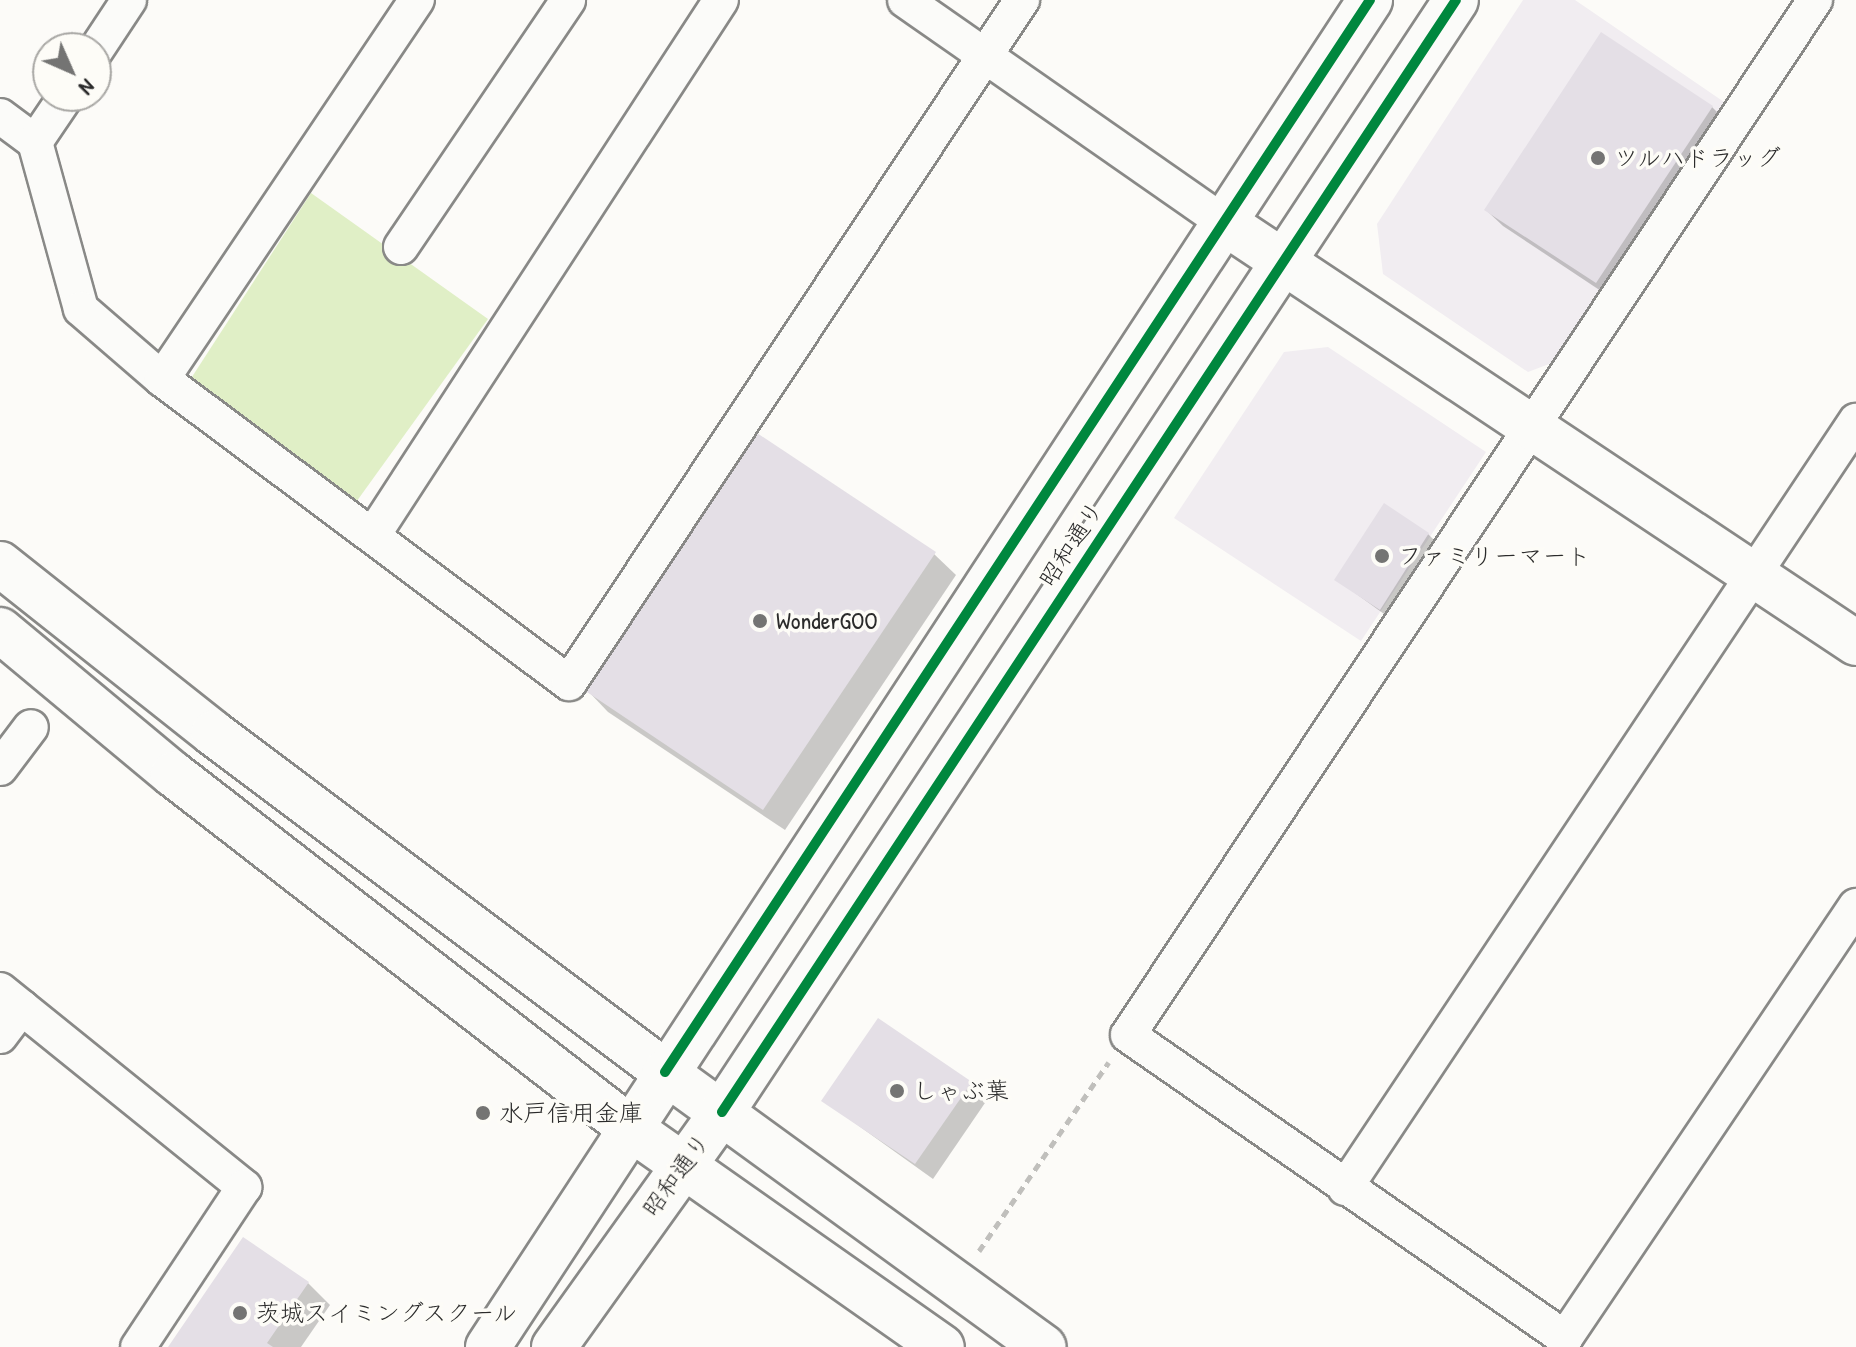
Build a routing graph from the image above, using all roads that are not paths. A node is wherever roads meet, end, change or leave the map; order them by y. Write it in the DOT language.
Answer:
graph roads {
  1 [pos="129,0"];
  2 [pos="417,0"];
  3 [pos="568,0"];
  4 [pos="721,0"];
  5 [pos="905,0"];
  6 [pos="1022,0"];
  7 [pos="1370,0"];
  8 [pos="1456,0"];
  9 [pos="1815,0"];
  10 [pos="108,32"];
  11 [pos="986,55"];
  12 [pos="55,112"];
  13 [pos="0,116"];
  14 [pos="35,142"];
  15 [pos="1225,223"];
  16 [pos="401,247"];
  17 [pos="1282,260"];
  18 [pos="162,379"];
  19 [pos="1856,421"];
  20 [pos="1530,424"];
  21 [pos="373,535"];
  22 [pos="0,564"];
  23 [pos="1753,575"];
  24 [pos="0,630"];
  25 [pos="1856,643"];
  26 [pos="31,727"];
  27 [pos="0,768"];
  28 [pos="1856,906"];
  29 [pos="11,999"];
  30 [pos="0,1036"];
  31 [pos="665,1072"];
  32 [pos="722,1112"];
  33 [pos="630,1128"];
  34 [pos="682,1165"];
  35 [pos="1345,1188"];
  36 [pos="138,1347"];
  37 [pos="488,1347"];
  38 [pos="554,1347"];
  39 [pos="942,1347"];
  40 [pos="1044,1347"];
  1 -- 10 [label="street"];
  2 -- 18 [label="street"];
  3 -- 16 [label="street"];
  4 -- 21 [label="street"];
  5 -- 11 [label="street"];
  6 -- 11 [label="street"];
  7 -- 15 [label="street, 昭和通り"];
  8 -- 17 [label="street, 昭和通り"];
  9 -- 20 [label="street"];
  11 -- 15 [label="street"];
  11 -- 21 [label="street"];
  12 -- 14 [label="street"];
  13 -- 14 [label="street"];
  14 -- 18 [label="street"];
  15 -- 17 [label="street"];
  15 -- 31 [label="street, 昭和通り"];
  17 -- 20 [label="street"];
  17 -- 32 [label="street, 昭和通り"];
  18 -- 21 [label="street"];
  19 -- 23 [label="street"];
  20 -- 23 [label="street"];
  20 -- 35 [label="street"];
  22 -- 31 [label="street"];
  23 -- 25 [label="street"];
  23 -- 35 [label="street"];
  24 -- 33 [label="street"];
  26 -- 27 [label="street"];
  28 -- 35 [label="street"];
  29 -- 30 [label="street"];
  29 -- 36 [label="street"];
  31 -- 32 [label="street"];
  31 -- 33 [label="street, 昭和通り"];
  32 -- 34 [label="street, 昭和通り"];
  32 -- 40 [label="street"];
  33 -- 34 [label="street"];
  33 -- 37 [label="street, 昭和通り"];
  34 -- 38 [label="street, 昭和通り"];
  34 -- 39 [label="street"];
}
